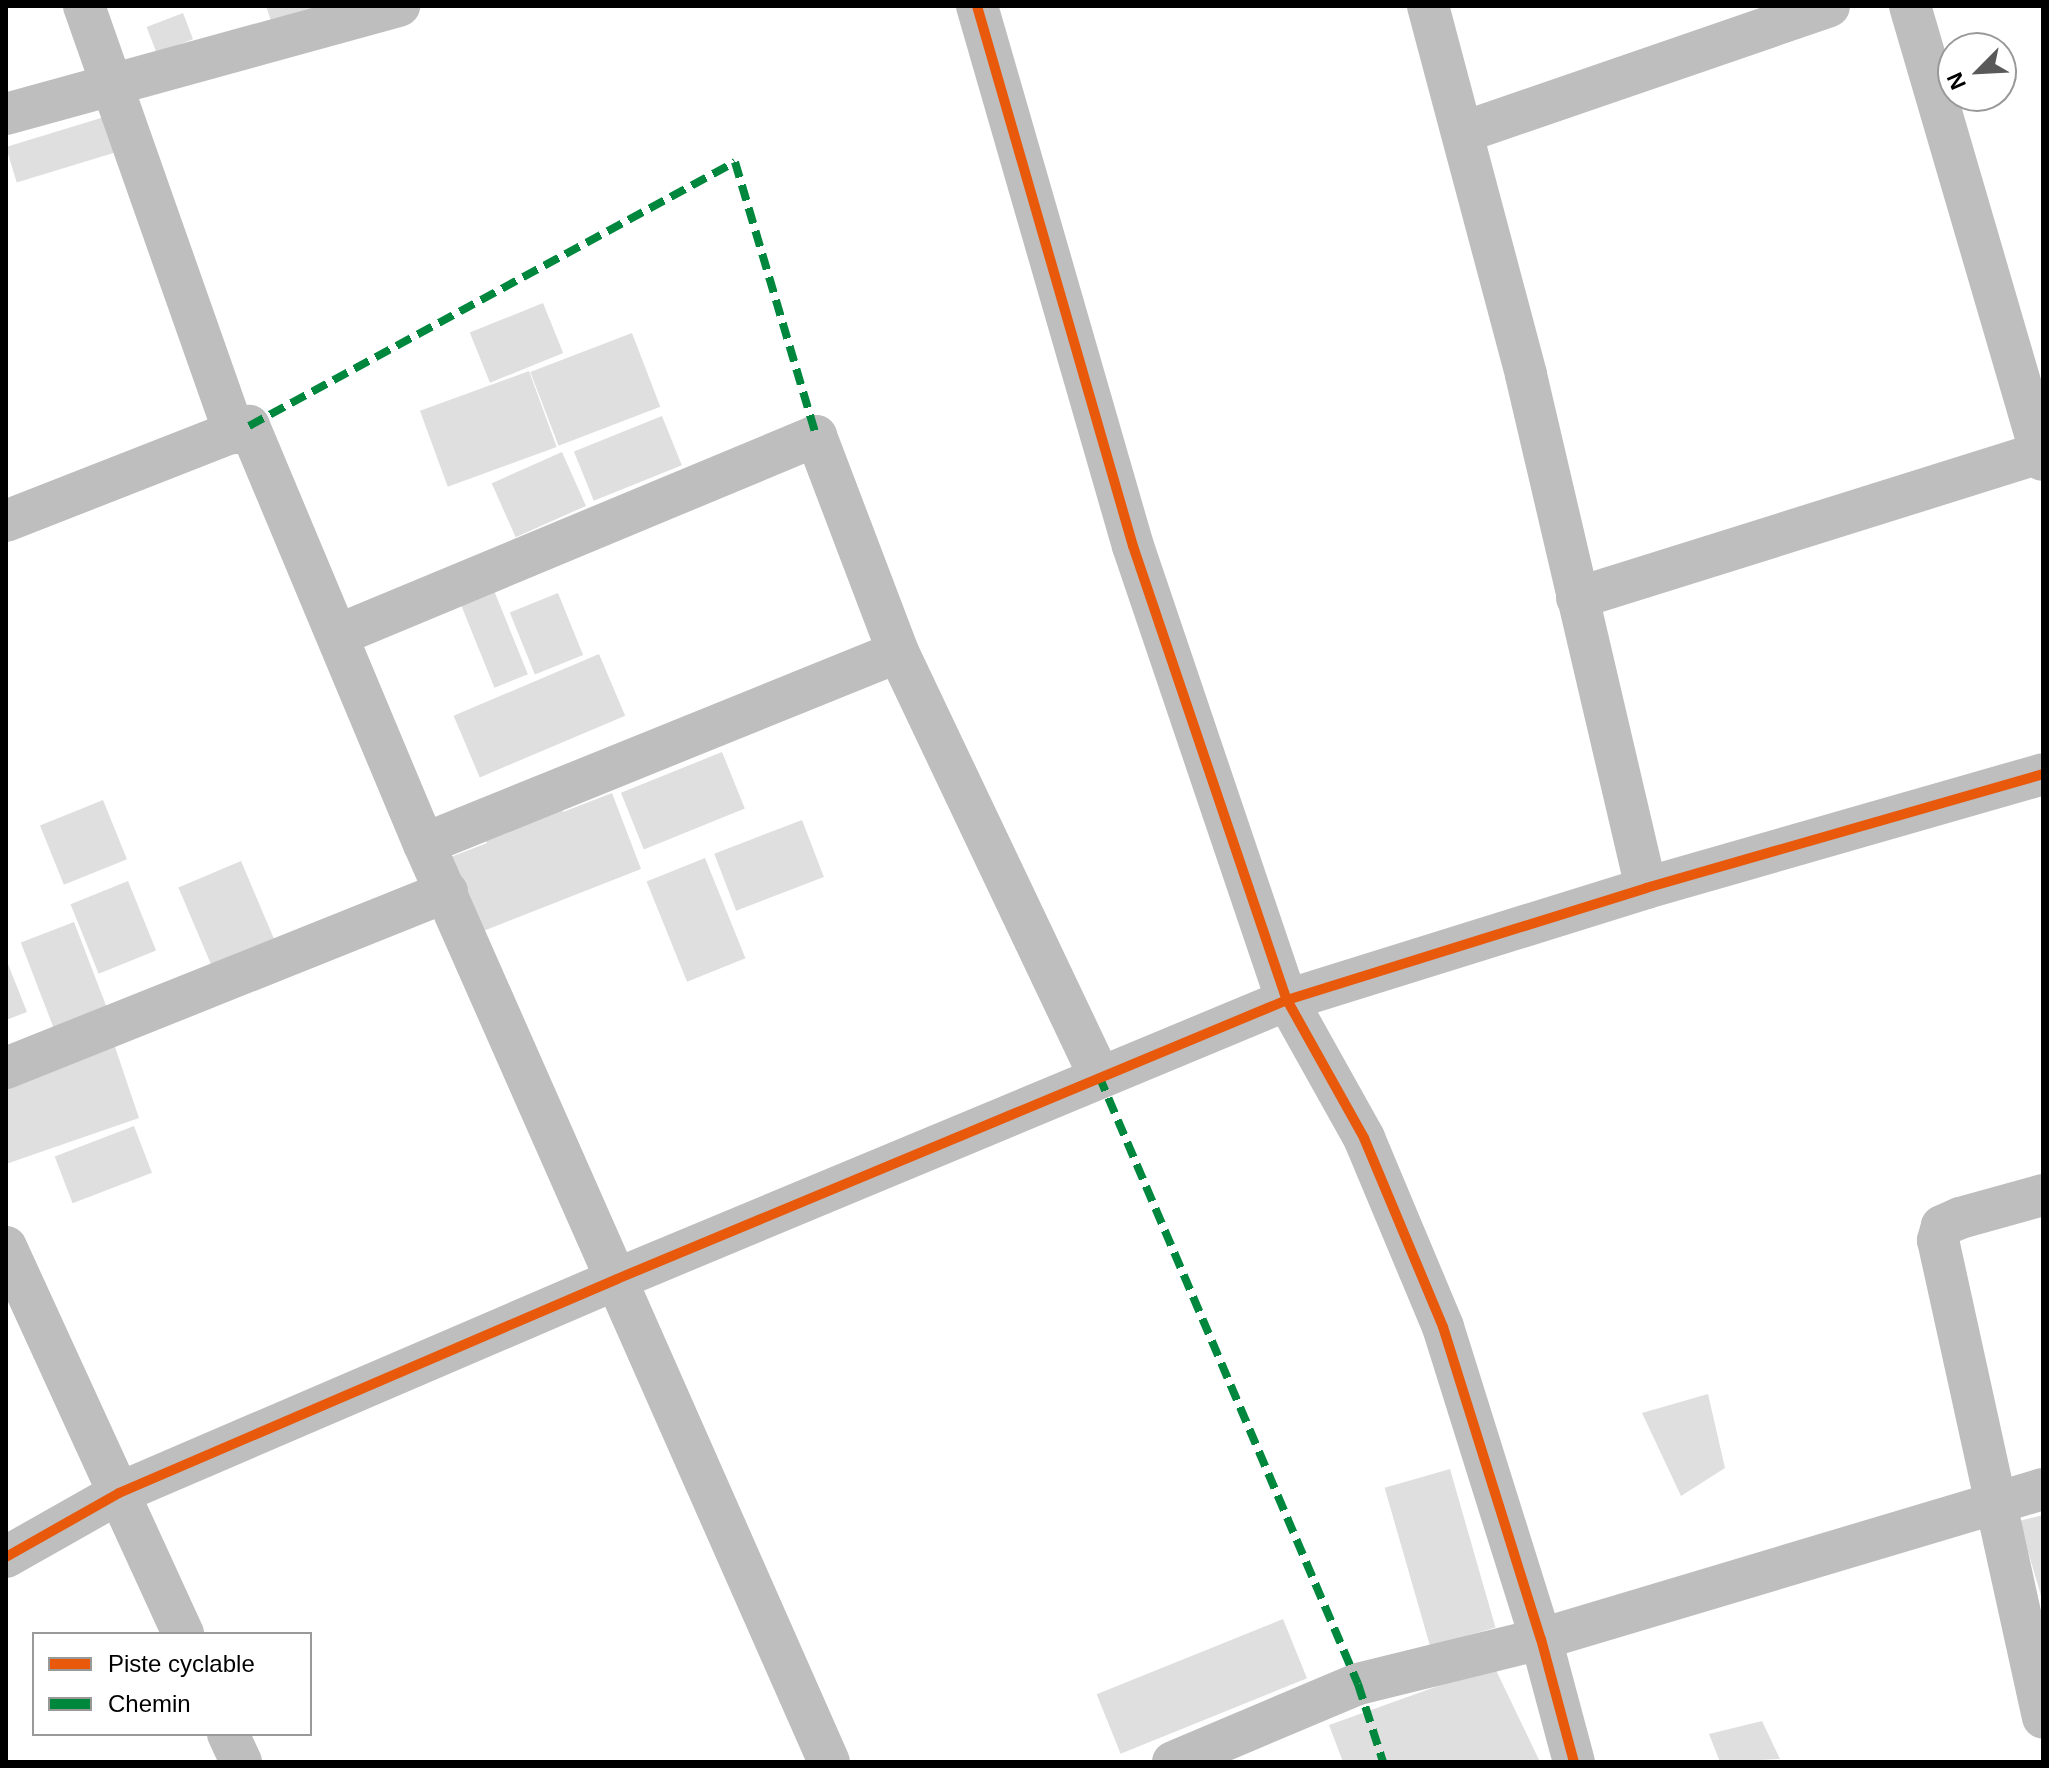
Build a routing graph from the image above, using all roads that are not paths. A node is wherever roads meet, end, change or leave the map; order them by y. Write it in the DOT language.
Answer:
graph roads {
  1 [pos="84,6"];
  2 [pos="399,6"];
  3 [pos="977,6"];
  4 [pos="1428,6"];
  5 [pos="1829,6"];
  6 [pos="1910,6"];
  7 [pos="113,86"];
  8 [pos="6,114"];
  9 [pos="1464,132"];
  10 [pos="2030,371"];
  11 [pos="234,433"];
  12 [pos="2042,456"];
  13 [pos="6,521"];
  14 [pos="1577,598"];
  15 [pos="338,635"];
  16 [pos="898,652"];
  17 [pos="2043,774"];
  18 [pos="424,844"];
  19 [pos="1646,888"];
  20 [pos="447,892"];
  21 [pos="1287,1000"];
  22 [pos="6,1068"];
  23 [pos="1099,1076"];
  24 [pos="2043,1195"];
  25 [pos="6,1247"];
  26 [pos="617,1279"];
  27 [pos="2043,1489"];
  28 [pos="119,1493"];
  29 [pos="1993,1500"];
  30 [pos="6,1557"];
  31 [pos="182,1632"];
  32 [pos="1541,1639"];
  33 [pos="2043,1718"];
  34 [pos="229,1736"];
  35 [pos="241,1762"];
  36 [pos="829,1762"];
  37 [pos="1173,1762"];
  38 [pos="1574,1762"];
  1 -- 7 [label="street"];
  2 -- 7 [label="street"];
  3 -- 21 [label="street"];
  4 -- 9 [label="street"];
  5 -- 9 [label="street"];
  6 -- 10 [label="street"];
  7 -- 8 [label="street"];
  7 -- 11 [label="street"];
  9 -- 14 [label="street"];
  10 -- 12 [label="street"];
  11 -- 13 [label="street"];
  11 -- 15 [label="street"];
  12 -- 14 [label="street"];
  14 -- 19 [label="street"];
  15 -- 16 [label="street"];
  15 -- 18 [label="street"];
  16 -- 18 [label="street"];
  16 -- 23 [label="street"];
  17 -- 19 [label="street"];
  18 -- 20 [label="street"];
  19 -- 21 [label="street"];
  20 -- 22 [label="street"];
  20 -- 26 [label="street"];
  21 -- 23 [label="street"];
  21 -- 32 [label="street"];
  23 -- 26 [label="street"];
  24 -- 29 [label="street"];
  25 -- 28 [label="street"];
  26 -- 28 [label="street"];
  26 -- 36 [label="street"];
  27 -- 29 [label="street"];
  28 -- 30 [label="street"];
  28 -- 31 [label="street"];
  29 -- 32 [label="street"];
  29 -- 33 [label="street"];
  32 -- 37 [label="street"];
  32 -- 38 [label="street"];
  34 -- 35 [label="street"];
}
